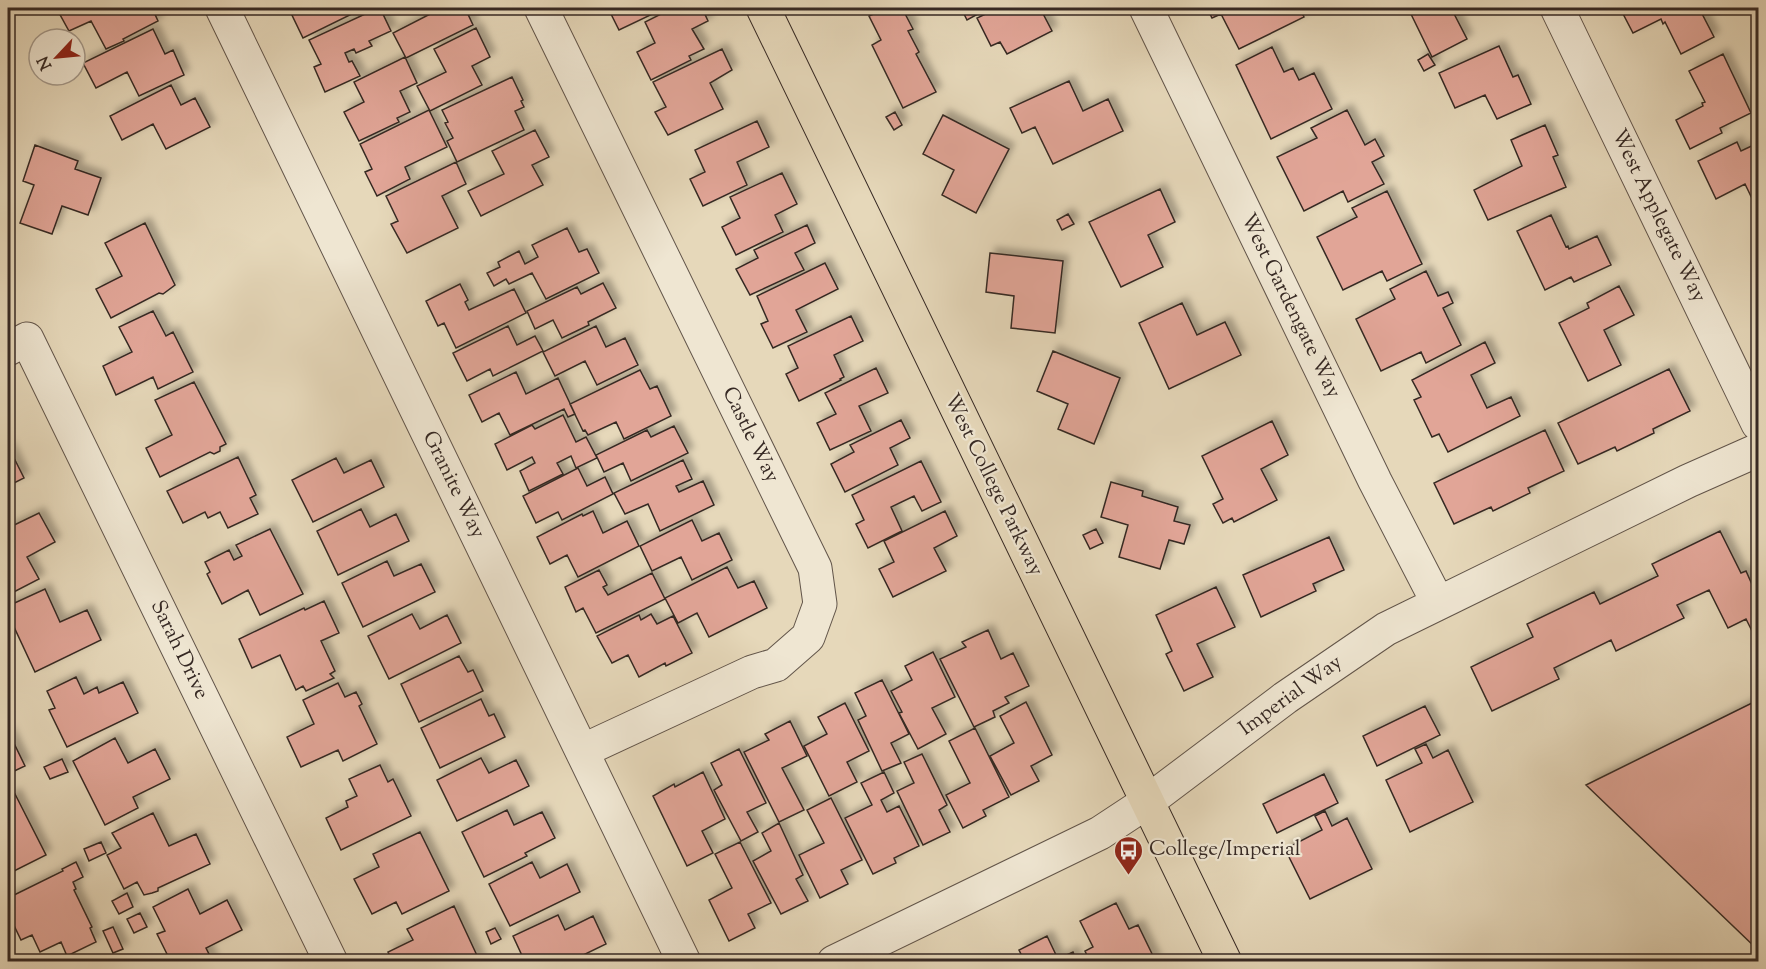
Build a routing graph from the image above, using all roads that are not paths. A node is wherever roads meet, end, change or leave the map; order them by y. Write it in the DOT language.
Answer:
graph roads {
  1 [pos="222,8"];
  2 [pos="541,8"];
  3 [pos="763,8"];
  4 [pos="1146,8"];
  5 [pos="1557,8"];
  6 [pos="17,344"];
  7 [pos="1758,424"];
  8 [pos="1758,450"];
  9 [pos="1438,603"];
  10 [pos="582,751"];
  11 [pos="1147,802"];
  12 [pos="331,962"];
  13 [pos="684,962"];
  14 [pos="834,962"];
  15 [pos="1225,962"];
  1 -- 10 [label="street, Granite Way"];
  2 -- 10 [label="street, Castle Way"];
  3 -- 11 [label="main road, West College Parkway"];
  4 -- 9 [label="street, West Gardengate Way"];
  5 -- 7 [label="street, West Applegate Way"];
  6 -- 12 [label="street, Sarah Drive"];
  8 -- 9 [label="street, Imperial Way"];
  9 -- 11 [label="street, Imperial Way"];
  10 -- 13 [label="street, Granite Way"];
  11 -- 14 [label="street, Imperial Way"];
  11 -- 15 [label="main road, West College Parkway"];
}
